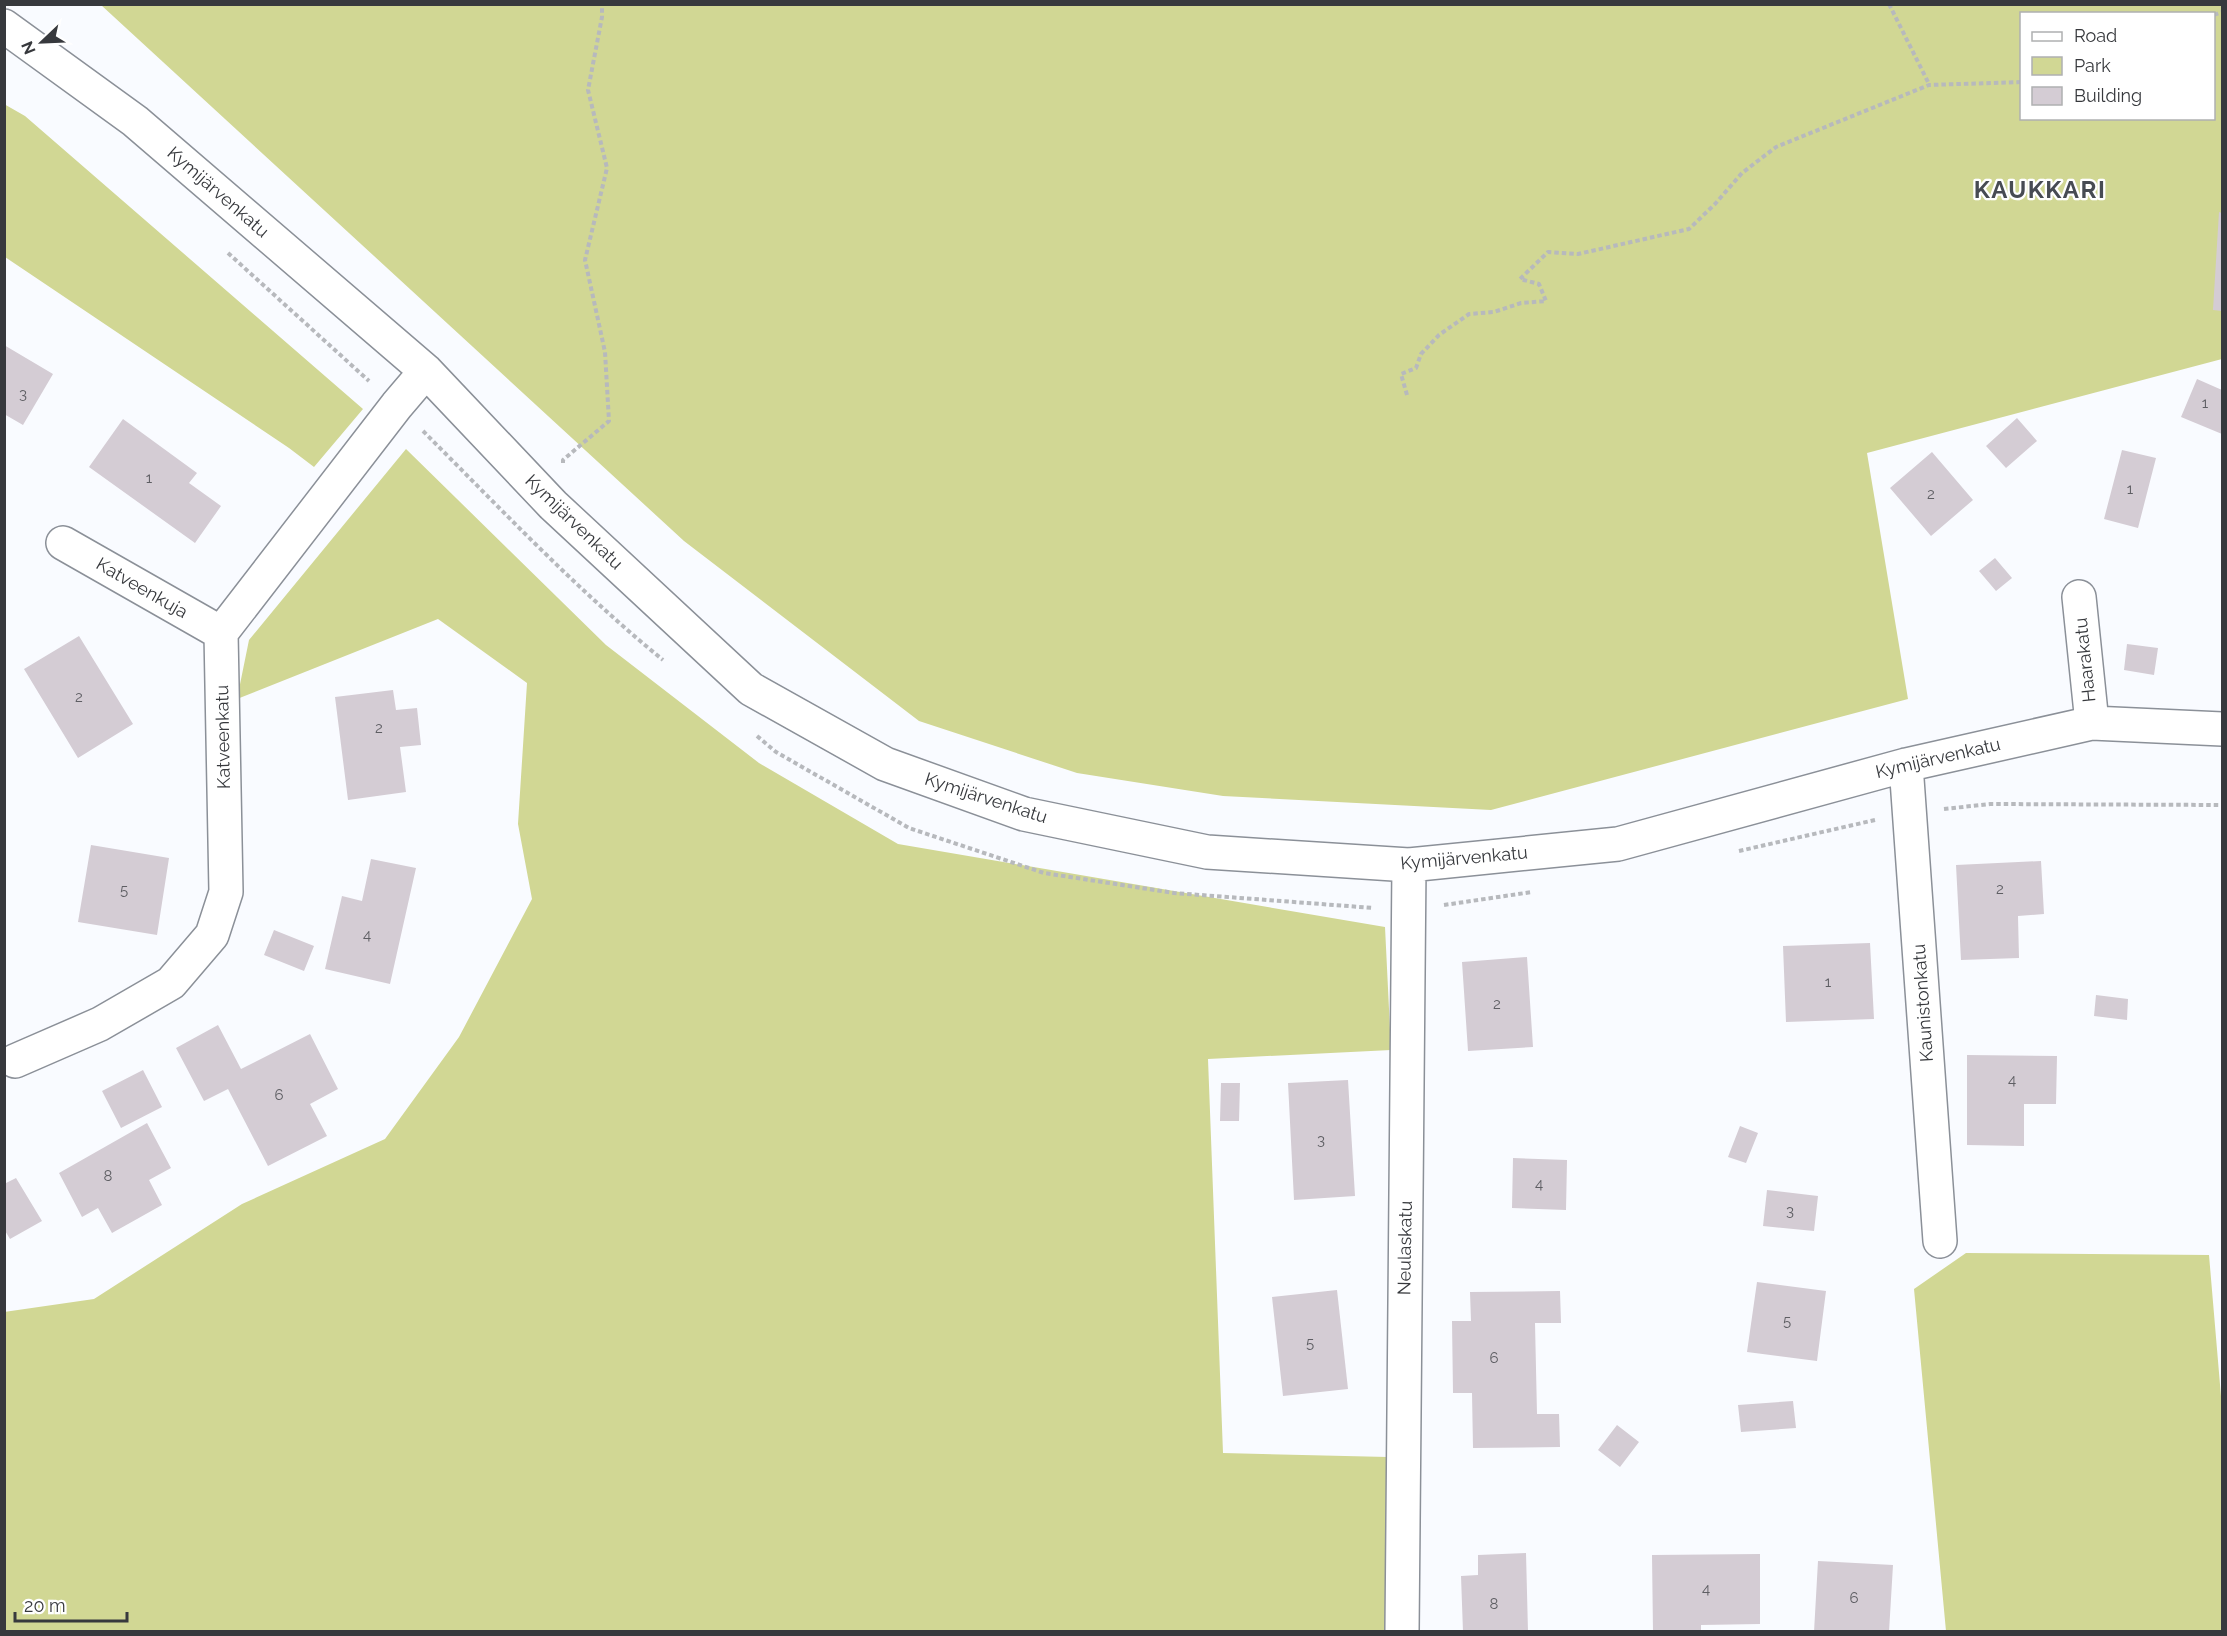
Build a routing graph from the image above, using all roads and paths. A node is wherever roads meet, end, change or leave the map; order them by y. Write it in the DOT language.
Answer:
graph roads {
  1 [pos="602,4"];
  2 [pos="1889,4"];
  3 [pos="4,26"];
  4 [pos="2020,82"];
  5 [pos="1929,85"];
  6 [pos="222,247"];
  7 [pos="426,371"];
  8 [pos="1407,395"];
  9 [pos="397,405"];
  10 [pos="553,505"];
  11 [pos="526,535"];
  12 [pos="63,543"];
  13 [pos="2079,597"];
  14 [pos="221,633"];
  15 [pos="667,663"];
  16 [pos="2092,723"];
  17 [pos="2223,729"];
  18 [pos="749,730"];
  19 [pos="1906,765"];
  20 [pos="2223,805"];
  21 [pos="1909,812"];
  22 [pos="1736,852"];
  23 [pos="1409,865"];
  24 [pos="1536,891"];
  25 [pos="1408,910"];
  26 [pos="15,1061"];
  27 [pos="1940,1241"];
  28 [pos="1402,1632"];
  1 -- 10 [label="path"];
  2 -- 5 [label="path"];
  3 -- 7 [label="street, Kymijärvenkatu"];
  4 -- 5 [label="path"];
  5 -- 8 [label="path"];
  6 -- 9 [label="path"];
  7 -- 9 [label="street"];
  7 -- 10 [label="street, Kymijärvenkatu"];
  9 -- 11 [label="path"];
  9 -- 14 [label="street"];
  10 -- 11 [label="path"];
  10 -- 23 [label="street, Kymijärvenkatu"];
  11 -- 15 [label="path"];
  12 -- 14 [label="street, Katveenkuja"];
  13 -- 16 [label="street, Haarakatu"];
  14 -- 26 [label="street, Katveenkatu"];
  16 -- 17 [label="street, Kymijärvenkatu"];
  16 -- 19 [label="street, Kymijärvenkatu"];
  18 -- 25 [label="path"];
  19 -- 21 [label="street, Kaunistonkatu"];
  19 -- 23 [label="street, Kymijärvenkatu"];
  20 -- 21 [label="path"];
  21 -- 22 [label="path"];
  21 -- 27 [label="street, Kaunistonkatu"];
  23 -- 25 [label="street, Neulaskatu"];
  24 -- 25 [label="path"];
  25 -- 28 [label="street, Neulaskatu"];
}
